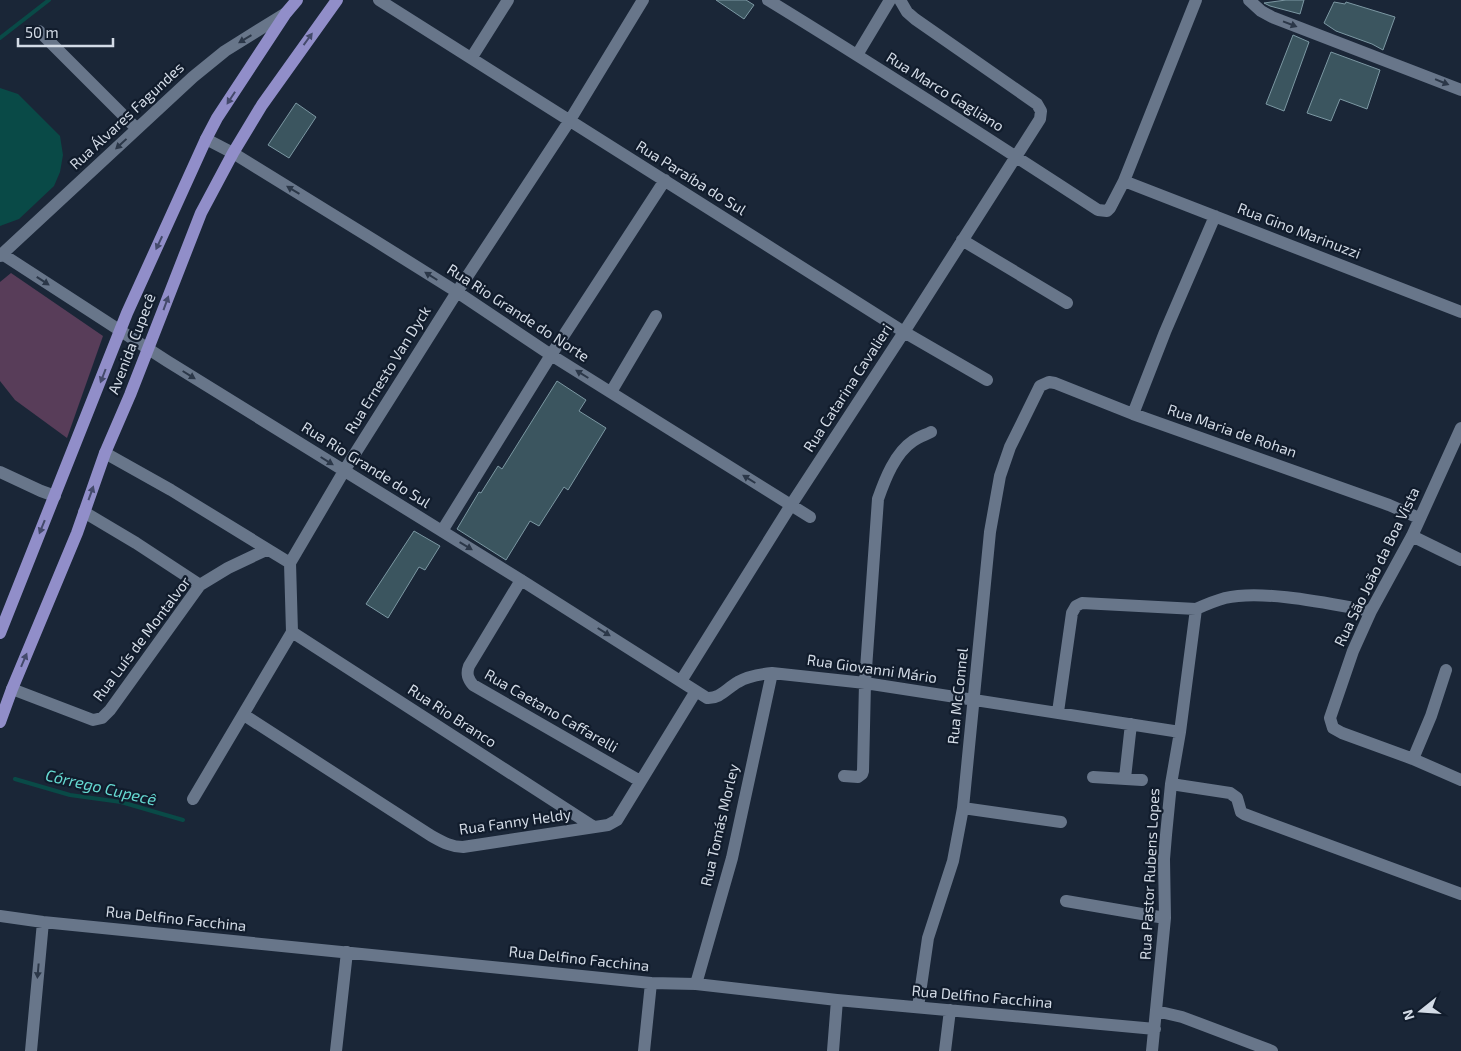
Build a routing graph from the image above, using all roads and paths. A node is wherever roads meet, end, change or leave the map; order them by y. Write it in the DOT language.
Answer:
graph roads {
  1 [pos="297,0"];
  2 [pos="337,0"];
  3 [pos="380,0"];
  4 [pos="508,0"];
  5 [pos="643,0"];
  6 [pos="768,0"];
  7 [pos="890,0"];
  8 [pos="900,0"];
  9 [pos="1196,0"];
  10 [pos="1249,0"];
  11 [pos="286,13"];
  12 [pos="39,31"];
  13 [pos="857,55"];
  14 [pos="472,57"];
  15 [pos="1461,90"];
  16 [pos="570,120"];
  17 [pos="137,129"];
  18 [pos="206,139"];
  19 [pos="233,153"];
  20 [pos="1017,157"];
  21 [pos="665,180"];
  22 [pos="1124,181"];
  23 [pos="1216,216"];
  24 [pos="962,240"];
  25 [pos="1,255"];
  26 [pos="457,292"];
  27 [pos="1067,304"];
  28 [pos="1461,312"];
  29 [pos="656,316"];
  30 [pos="120,331"];
  31 [pos="904,332"];
  32 [pos="148,348"];
  33 [pos="551,355"];
  34 [pos="987,380"];
  35 [pos="1037,391"];
  36 [pos="611,392"];
  37 [pos="1133,414"];
  38 [pos="1461,428"];
  39 [pos="931,432"];
  40 [pos="105,452"];
  41 [pos="344,471"];
  42 [pos="0,472"];
  43 [pos="55,496"];
  44 [pos="791,505"];
  45 [pos="84,512"];
  46 [pos="810,517"];
  47 [pos="1419,518"];
  48 [pos="442,531"];
  49 [pos="1412,536"];
  50 [pos="266,550"];
  51 [pos="1461,560"];
  52 [pos="290,563"];
  53 [pos="522,580"];
  54 [pos="200,586"];
  55 [pos="1196,609"];
  56 [pos="1371,611"];
  57 [pos="292,632"];
  58 [pos="0,633"];
  59 [pos="1446,670"];
  60 [pos="772,673"];
  61 [pos="681,680"];
  62 [pos="865,684"];
  63 [pos="12,689"];
  64 [pos="696,692"];
  65 [pos="714,698"];
  66 [pos="975,700"];
  67 [pos="1058,712"];
  68 [pos="244,715"];
  69 [pos="0,722"];
  70 [pos="1131,724"];
  71 [pos="1180,732"];
  72 [pos="1413,759"];
  73 [pos="844,776"];
  74 [pos="1093,777"];
  75 [pos="1125,778"];
  76 [pos="1142,780"];
  77 [pos="1461,780"];
  78 [pos="640,781"];
  79 [pos="1171,784"];
  80 [pos="193,799"];
  81 [pos="963,808"];
  82 [pos="1061,822"];
  83 [pos="594,827"];
  84 [pos="1461,894"];
  85 [pos="1066,902"];
  86 [pos="0,916"];
  87 [pos="1165,918"];
  88 [pos="43,922"];
  89 [pos="347,952"];
  90 [pos="651,984"];
  91 [pos="696,984"];
  92 [pos="837,1000"];
  93 [pos="918,1008"];
  94 [pos="950,1010"];
  95 [pos="1156,1011"];
  96 [pos="1155,1029"];
  97 [pos="30,1051"];
  98 [pos="336,1051"];
  99 [pos="644,1051"];
  100 [pos="832,1051"];
  101 [pos="945,1051"];
  102 [pos="1152,1051"];
  103 [pos="1272,1051"];
  1 -- 11 [label="main road, Avenida Cupecê"];
  19 -- 2 [label="main road, Avenida Cupecê, one-way"];
  3 -- 14 [label="street, Rua Paraíba do Sul"];
  4 -- 14 [label="street"];
  5 -- 16 [label="street, Rua Ernesto Van Dyck"];
  6 -- 13 [label="street, Rua Marco Gagliano"];
  7 -- 13 [label="street"];
  8 -- 20 [label="street, Rua Catarina Cavalieri"];
  9 -- 22 [label="street"];
  10 -- 15 [label="street, one-way"];
  11 -- 17 [label="street, Rua Álvares Fagundes, one-way"];
  11 -- 18 [label="main road, Avenida Cupecê, one-way"];
  12 -- 17 [label="street"];
  13 -- 20 [label="street, Rua Marco Gagliano"];
  14 -- 16 [label="street, Rua Paraíba do Sul"];
  16 -- 21 [label="street, Rua Paraíba do Sul"];
  16 -- 26 [label="street, Rua Ernesto Van Dyck"];
  17 -- 25 [label="street, Rua Álvares Fagundes, one-way"];
  18 -- 19 [label="street, Rua Rio Grande do Norte"];
  18 -- 30 [label="main road, Avenida Cupecê, one-way"];
  26 -- 19 [label="street, Rua Rio Grande do Norte, one-way"];
  32 -- 19 [label="main road, Avenida Cupecê, one-way"];
  20 -- 22 [label="street, Rua Marco Gagliano"];
  20 -- 24 [label="street, Rua Catarina Cavalieri"];
  21 -- 31 [label="street, Rua Paraíba do Sul"];
  21 -- 33 [label="street"];
  22 -- 23 [label="street, Rua Gino Marinuzzi"];
  23 -- 28 [label="street, Rua Gino Marinuzzi"];
  23 -- 37 [label="street"];
  24 -- 27 [label="street"];
  24 -- 31 [label="street, Rua Catarina Cavalieri"];
  25 -- 30 [label="street, Rua Rio Grande do Sul, one-way"];
  26 -- 33 [label="street, Rua Rio Grande do Norte"];
  26 -- 41 [label="street, Rua Ernesto Van Dyck"];
  29 -- 36 [label="street"];
  30 -- 32 [label="street, Rua Rio Grande do Sul"];
  30 -- 43 [label="main road, Avenida Cupecê, one-way"];
  31 -- 34 [label="street, Rua Paraíba do Sul"];
  31 -- 44 [label="street, Rua Catarina Cavalieri"];
  32 -- 40 [label="main road, Avenida Cupecê"];
  32 -- 41 [label="street, Rua Rio Grande do Sul, one-way"];
  36 -- 33 [label="street, Rua Rio Grande do Norte, one-way"];
  33 -- 48 [label="street"];
  35 -- 37 [label="street, Rua Maria de Rohan"];
  35 -- 66 [label="street, Rua McConnel"];
  44 -- 36 [label="street, Rua Rio Grande do Norte, one-way"];
  37 -- 47 [label="street, Rua Maria de Rohan"];
  38 -- 47 [label="street, Rua São João da Boa Vista"];
  39 -- 62 [label="street"];
  45 -- 40 [label="main road, Avenida Cupecê, one-way"];
  40 -- 50 [label="street"];
  41 -- 48 [label="street, Rua Rio Grande do Sul"];
  41 -- 52 [label="street, Rua Ernesto Van Dyck"];
  42 -- 43 [label="street"];
  43 -- 58 [label="main road, Avenida Cupecê, one-way"];
  44 -- 46 [label="street, Rua Rio Grande do Norte"];
  44 -- 61 [label="street, Rua Catarina Cavalieri"];
  45 -- 54 [label="street"];
  63 -- 45 [label="main road, Avenida Cupecê, one-way"];
  47 -- 49 [label="street, Rua São João da Boa Vista"];
  48 -- 53 [label="street, Rua Rio Grande do Sul, one-way"];
  49 -- 51 [label="street"];
  49 -- 56 [label="street, Rua São João da Boa Vista"];
  50 -- 52 [label="street"];
  50 -- 54 [label="street, Rua Luís de Montalvor"];
  52 -- 57 [label="street"];
  53 -- 61 [label="street, Rua Rio Grande do Sul, one-way"];
  53 -- 78 [label="street, Rua Caetano Caffarelli"];
  54 -- 63 [label="street, Rua Luís de Montalvor"];
  55 -- 56 [label="street"];
  55 -- 67 [label="street"];
  55 -- 71 [label="street, Rua Pastor Rubens Lopes"];
  56 -- 72 [label="street, Rua São João da Boa Vista"];
  57 -- 68 [label="street"];
  57 -- 83 [label="street, Rua Rio Branco"];
  59 -- 72 [label="street"];
  60 -- 62 [label="street, Rua Giovanni Mário"];
  60 -- 65 [label="street, Rua Giovanni Mário"];
  60 -- 91 [label="street, Rua Tomás Morley"];
  61 -- 64 [label="street, Rua Rio Grande do Sul"];
  62 -- 66 [label="street, Rua Giovanni Mário"];
  62 -- 73 [label="street"];
  63 -- 69 [label="main road, Avenida Cupecê"];
  64 -- 65 [label="street, Rua Rio Grande do Sul"];
  64 -- 78 [label="street, Rua Fanny Heldy"];
  66 -- 67 [label="street, Rua Giovanni Mário"];
  66 -- 81 [label="street, Rua McConnel"];
  67 -- 70 [label="street, Rua Giovanni Mário"];
  68 -- 80 [label="street"];
  68 -- 83 [label="street, Rua Fanny Heldy"];
  70 -- 71 [label="street, Rua Giovanni Mário"];
  70 -- 75 [label="street"];
  71 -- 79 [label="street, Rua Pastor Rubens Lopes"];
  72 -- 77 [label="street"];
  74 -- 75 [label="street"];
  75 -- 76 [label="street"];
  78 -- 83 [label="street, Rua Fanny Heldy"];
  79 -- 84 [label="street"];
  79 -- 87 [label="street, Rua Pastor Rubens Lopes"];
  81 -- 82 [label="street"];
  81 -- 93 [label="street, Rua McConnel"];
  85 -- 87 [label="street"];
  86 -- 88 [label="street, Rua Delfino Facchina"];
  87 -- 95 [label="street, Rua Pastor Rubens Lopes"];
  88 -- 89 [label="street, Rua Delfino Facchina"];
  88 -- 97 [label="street, one-way"];
  89 -- 90 [label="street, Rua Delfino Facchina"];
  89 -- 98 [label="street"];
  90 -- 91 [label="street, Rua Delfino Facchina"];
  90 -- 99 [label="street"];
  91 -- 92 [label="street, Rua Delfino Facchina"];
  92 -- 93 [label="street, Rua Delfino Facchina"];
  92 -- 100 [label="street"];
  93 -- 94 [label="street, Rua Delfino Facchina"];
  94 -- 96 [label="street, Rua Delfino Facchina"];
  94 -- 101 [label="street"];
  95 -- 96 [label="street, Rua Pastor Rubens Lopes"];
  95 -- 103 [label="street"];
  96 -- 102 [label="street, Rua Pastor Rubens Lopes"];
}
